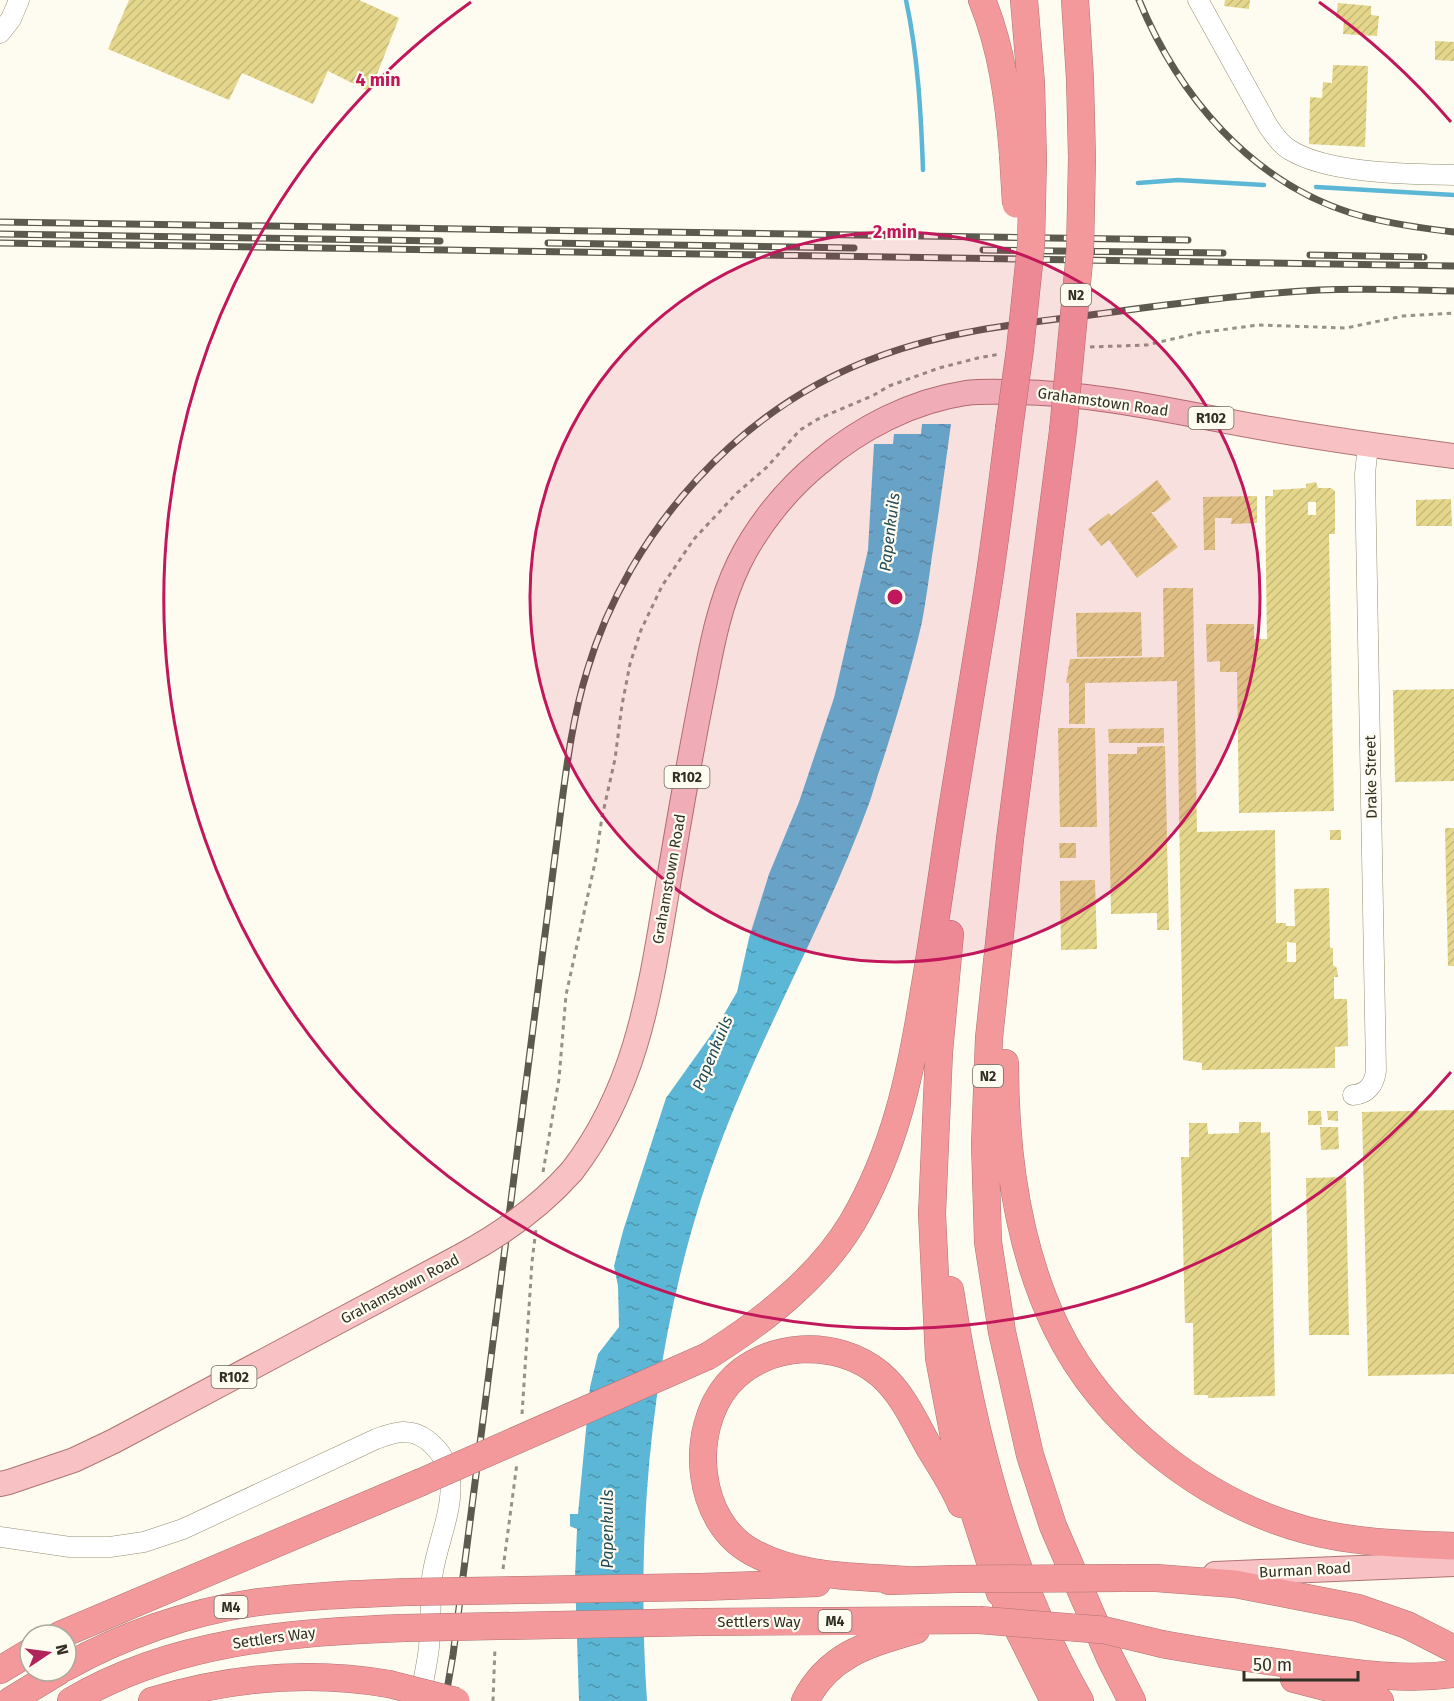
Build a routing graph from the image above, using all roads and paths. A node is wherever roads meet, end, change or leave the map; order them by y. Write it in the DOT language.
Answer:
graph roads {
  1 [pos="19,0"];
  2 [pos="982,0"];
  3 [pos="1024,0"];
  4 [pos="1198,0"];
  5 [pos="1076,5"];
  6 [pos="0,33"];
  7 [pos="1023,157"];
  8 [pos="1454,175"];
  9 [pos="1454,313"];
  10 [pos="1089,346"];
  11 [pos="1015,351"];
  12 [pos="1368,446"];
  13 [pos="1454,456"];
  14 [pos="987,597"];
  15 [pos="1010,839"];
  16 [pos="1353,1095"];
  17 [pos="936,1136"];
  18 [pos="542,1182"];
  19 [pos="536,1228"];
  20 [pos="522,1417"];
  21 [pos="517,1462"];
  22 [pos="0,1484"];
  23 [pos="0,1537"];
  24 [pos="1454,1546"];
  25 [pos="1454,1564"];
  26 [pos="502,1578"];
  27 [pos="1156,1578"];
  28 [pos="907,1580"];
  29 [pos="1000,1593"];
  30 [pos="1087,1606"];
  31 [pos="974,1620"];
  32 [pos="78,1627"];
  33 [pos="495,1646"];
  34 [pos="1454,1649"];
  35 [pos="1205,1653"];
  36 [pos="18,1659"];
  37 [pos="78,1661"];
  38 [pos="1033,1662"];
  39 [pos="0,1670"];
  40 [pos="1446,1675"];
  41 [pos="39,1683"];
  42 [pos="10,1701"];
  43 [pos="71,1701"];
  44 [pos="152,1701"];
  45 [pos="419,1701"];
  46 [pos="456,1701"];
  47 [pos="493,1701"];
  48 [pos="805,1701"];
  49 [pos="1043,1701"];
  50 [pos="1054,1701"];
  51 [pos="1080,1701"];
  52 [pos="1132,1701"];
  53 [pos="1149,1701"];
  54 [pos="1380,1701"];
  1 -- 6 [label="lane"];
  2 -- 7 [label="highway"];
  3 -- 7 [label="highway"];
  4 -- 8 [label="lane"];
  5 -- 15 [label="highway, N2, bridge"];
  7 -- 11 [label="highway, bridge"];
  9 -- 10 [label="path"];
  11 -- 14 [label="highway, bridge"];
  11 -- 18 [label="path"];
  12 -- 13 [label="main road, Grahamstown Road / R102"];
  12 -- 16 [label="lane, Drake Street"];
  12 -- 22 [label="main road, Grahamstown Road / R102, bridge"];
  14 -- 17 [label="highway"];
  14 -- 32 [label="highway, bridge"];
  15 -- 24 [label="highway"];
  15 -- 30 [label="highway, N2"];
  17 -- 29 [label="highway"];
  17 -- 51 [label="highway"];
  19 -- 20 [label="path"];
  21 -- 26 [label="path"];
  23 -- 45 [label="lane"];
  25 -- 27 [label="main road, Burman Road / M4"];
  27 -- 28 [label="highway, M4, bridge"];
  27 -- 34 [label="highway"];
  28 -- 29 [label="highway"];
  28 -- 37 [label="highway, M4, bridge"];
  29 -- 38 [label="highway"];
  30 -- 52 [label="highway, N2"];
  30 -- 53 [label="highway"];
  31 -- 35 [label="highway, Settlers Way / M4, bridge"];
  31 -- 43 [label="highway, Settlers Way / M4, bridge"];
  31 -- 48 [label="highway"];
  33 -- 47 [label="path"];
  35 -- 40 [label="highway, Settlers Way / M4"];
  35 -- 54 [label="highway"];
  36 -- 39 [label="highway"];
  38 -- 49 [label="highway"];
  38 -- 50 [label="highway"];
  41 -- 42 [label="highway"];
  44 -- 46 [label="highway, bridge"];
}
